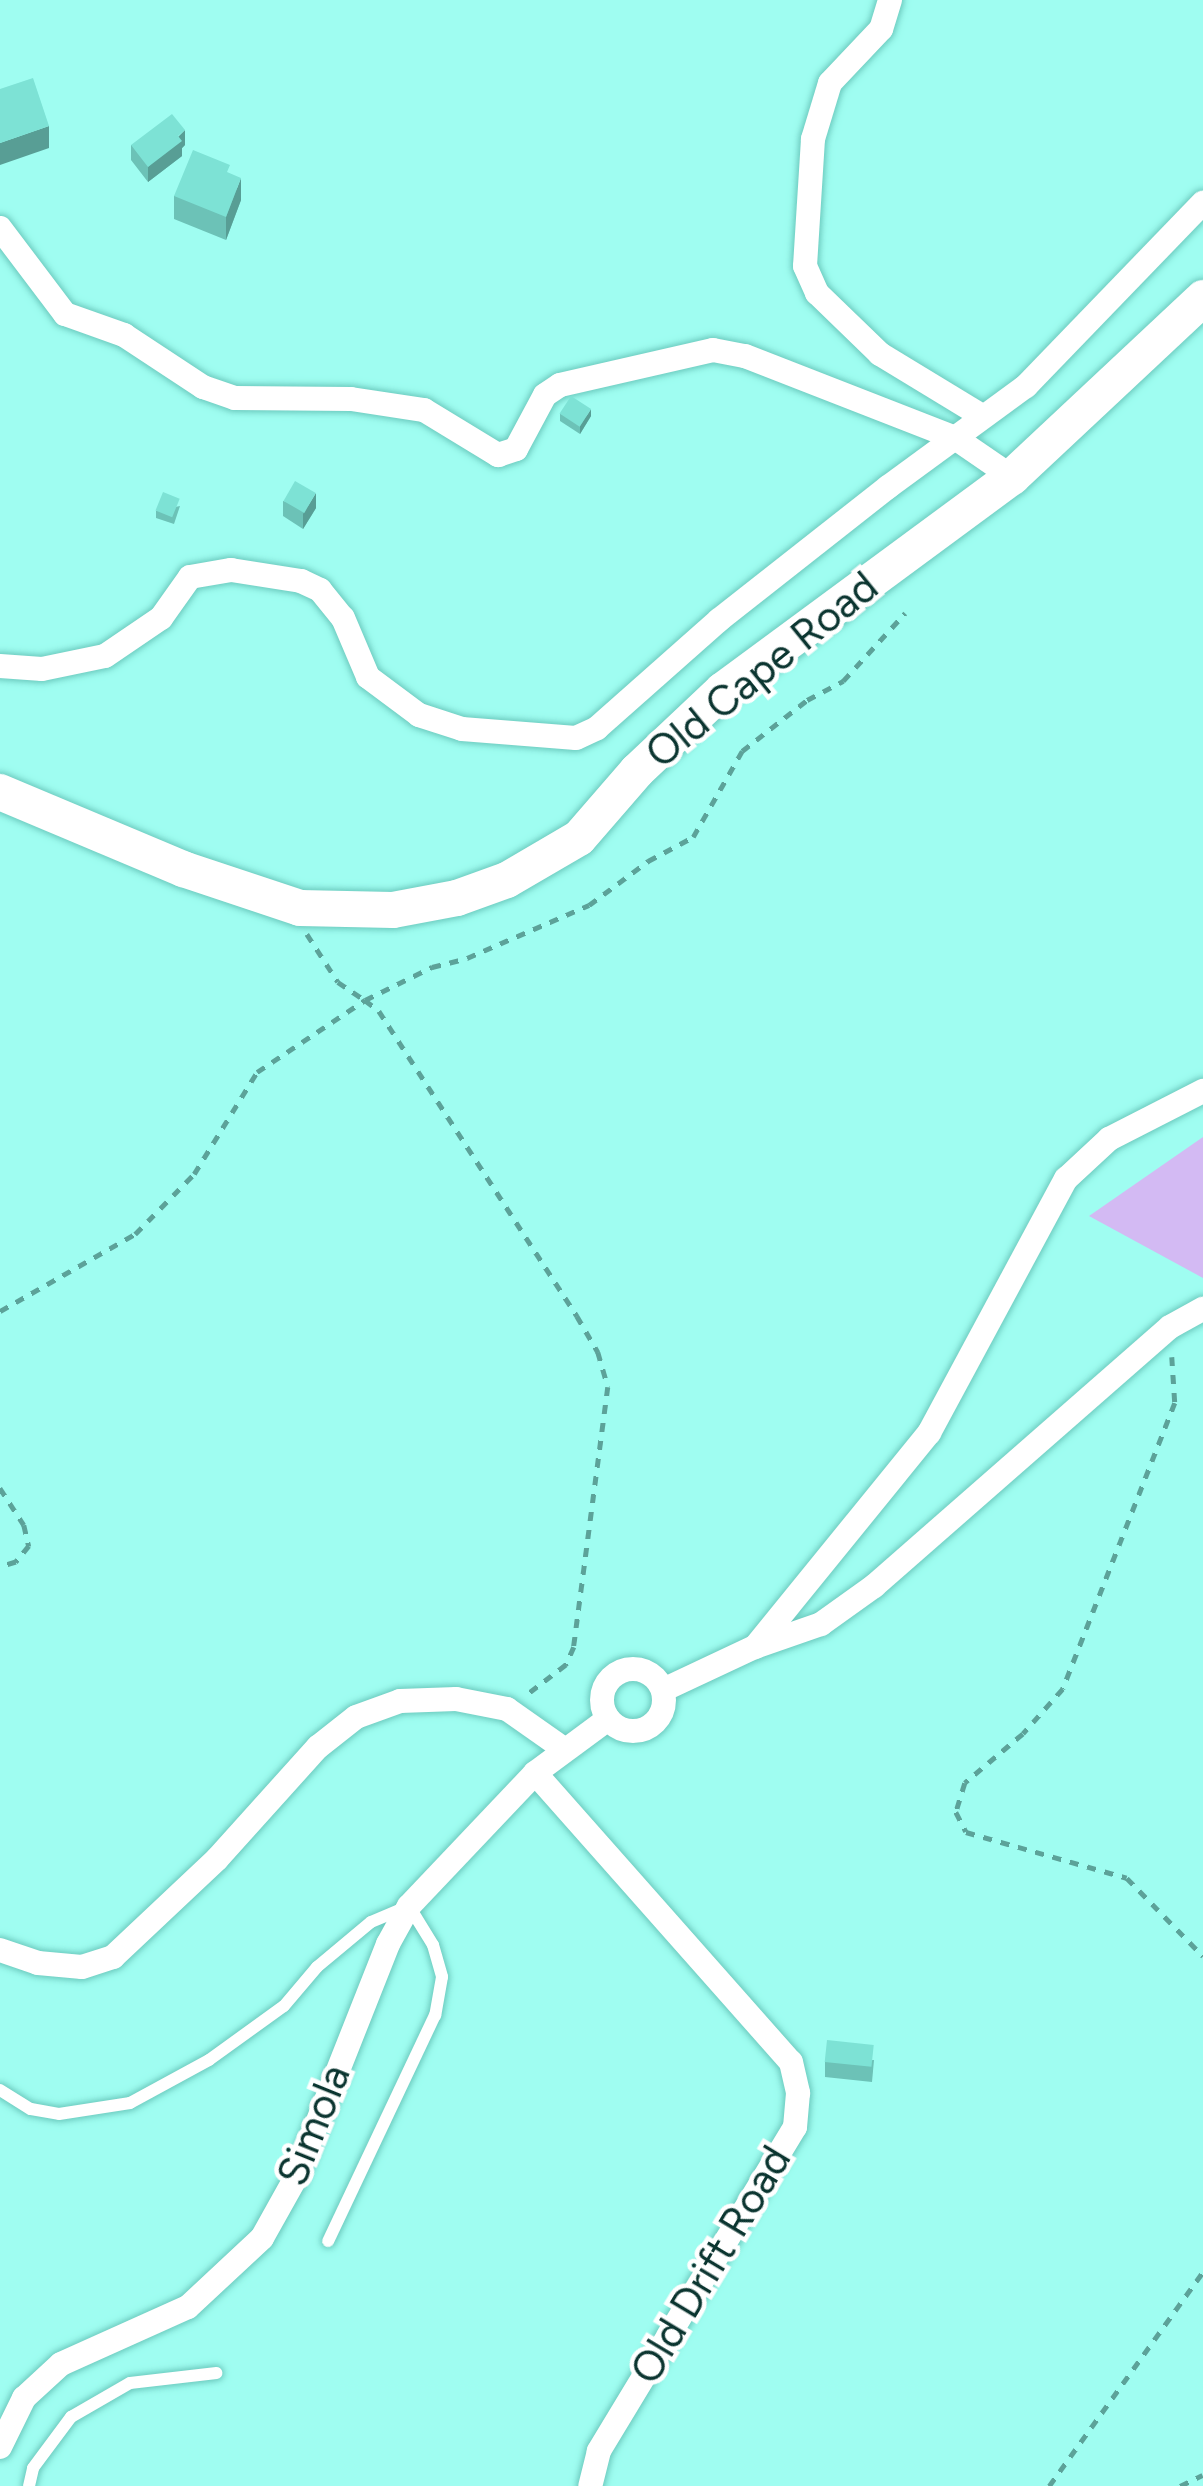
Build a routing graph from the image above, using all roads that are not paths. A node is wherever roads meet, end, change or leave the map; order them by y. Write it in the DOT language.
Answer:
graph roads {
  1 [pos="890,0"];
  2 [pos="1203,203"];
  3 [pos="0,228"];
  4 [pos="1203,298"];
  5 [pos="982,416"];
  6 [pos="956,438"];
  7 [pos="1012,477"];
  8 [pos="0,666"];
  9 [pos="0,792"];
  10 [pos="1203,1091"];
  11 [pos="1203,1309"];
  12 [pos="754,1647"];
  13 [pos="662,1690"];
  14 [pos="608,1720"];
  15 [pos="567,1745"];
  16 [pos="536,1773"];
  17 [pos="409,1906"];
  18 [pos="0,1950"];
  19 [pos="0,2090"];
  20 [pos="328,2241"];
  21 [pos="216,2373"];
  22 [pos="0,2447"];
  23 [pos="29,2486"];
  24 [pos="590,2486"];
  1 -- 5 [label="street"];
  2 -- 5 [label="street"];
  3 -- 6 [label="street"];
  4 -- 7 [label="street, Old Cape Road"];
  5 -- 6 [label="street"];
  6 -- 7 [label="street"];
  6 -- 8 [label="street"];
  7 -- 9 [label="street, Old Cape Road"];
  10 -- 12 [label="street"];
  11 -- 12 [label="street"];
  12 -- 13 [label="street"];
  13 -- 14 [label="street"];
  13 -- 14 [label="street"];
  14 -- 15 [label="street, Simola"];
  15 -- 16 [label="street, Simola"];
  15 -- 18 [label="street"];
  16 -- 17 [label="street, Simola"];
  16 -- 24 [label="street, Old Drift Road"];
  17 -- 19 [label="lane"];
  17 -- 20 [label="lane"];
  17 -- 22 [label="street, Simola"];
  21 -- 23 [label="lane"];
}
